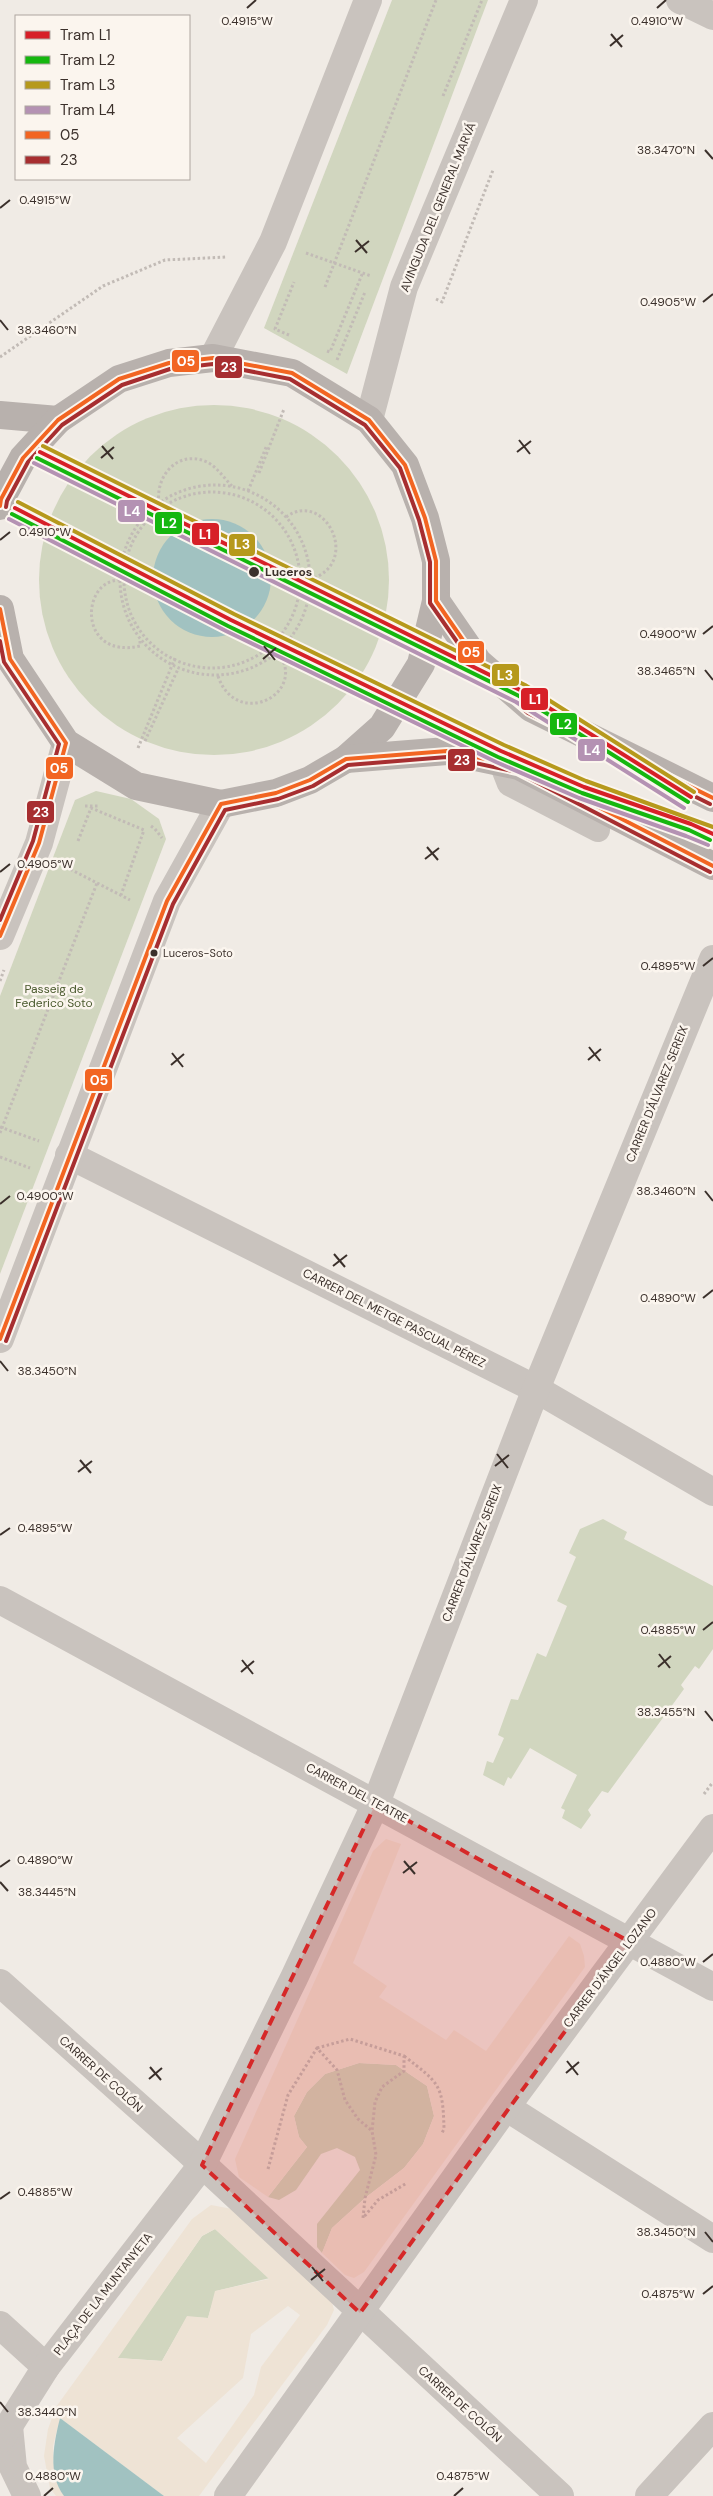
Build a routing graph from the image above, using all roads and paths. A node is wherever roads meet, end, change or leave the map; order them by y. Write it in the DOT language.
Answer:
graph roads {
  1 [pos="368,0"];
  2 [pos="436,0"];
  3 [pos="482,0"];
  4 [pos="524,0"];
  5 [pos="680,0"];
  6 [pos="713,16"];
  7 [pos="441,101"];
  8 [pos="495,165"];
  9 [pos="273,242"];
  10 [pos="306,253"];
  11 [pos="302,262"];
  12 [pos="333,263"];
  13 [pos="375,266"];
  14 [pos="363,272"];
  15 [pos="371,276"];
  16 [pos="296,279"];
  17 [pos="324,287"];
  18 [pos="404,287"];
  19 [pos="293,337"];
  20 [pos="323,350"];
  21 [pos="0,357"];
  22 [pos="213,358"];
  23 [pos="298,376"];
  24 [pos="0,415"];
  25 [pos="279,417"];
  26 [pos="58,420"];
  27 [pos="369,420"];
  28 [pos="259,473"];
  29 [pos="233,487"];
  30 [pos="248,491"];
  31 [pos="159,503"];
  32 [pos="0,506"];
  33 [pos="286,517"];
  34 [pos="311,579"];
  35 [pos="120,580"];
  36 [pos="436,601"];
  37 [pos="0,609"];
  38 [pos="140,639"];
  39 [pos="278,652"];
  40 [pos="174,658"];
  41 [pos="172,664"];
  42 [pos="178,669"];
  43 [pos="218,676"];
  44 [pos="144,741"];
  45 [pos="66,743"];
  46 [pos="346,759"];
  47 [pos="500,761"];
  48 [pos="125,779"];
  49 [pos="713,798"];
  50 [pos="220,804"];
  51 [pos="598,830"];
  52 [pos="78,842"];
  53 [pos="36,851"];
  54 [pos="71,859"];
  55 [pos="713,866"];
  56 [pos="67,868"];
  57 [pos="97,883"];
  58 [pos="121,895"];
  59 [pos="161,916"];
  60 [pos="0,936"];
  61 [pos="713,959"];
  62 [pos="1,1127"];
  63 [pos="0,1133"];
  64 [pos="69,1155"];
  65 [pos="0,1157"];
  66 [pos="32,1169"];
  67 [pos="0,1339"];
  68 [pos="536,1389"];
  69 [pos="713,1492"];
  70 [pos="0,1600"];
  71 [pos="376,1803"];
  72 [pos="713,1828"];
  73 [pos="630,1942"];
  74 [pos="294,1978"];
  75 [pos="0,1983"];
  76 [pos="713,1987"];
  77 [pos="317,2048"];
  78 [pos="404,2056"];
  79 [pos="506,2107"];
  80 [pos="372,2131"];
  81 [pos="440,2136"];
  82 [pos="202,2165"];
  83 [pos="268,2169"];
  84 [pos="412,2176"];
  85 [pos="713,2239"];
  86 [pos="360,2313"];
  87 [pos="0,2325"];
  88 [pos="46,2367"];
  89 [pos="713,2426"];
  90 [pos="4,2433"];
  91 [pos="27,2496"];
  92 [pos="228,2496"];
  93 [pos="560,2496"];
  94 [pos="649,2496"];
  1 -- 9 [label="street"];
  2 -- 12 [label="path"];
  3 -- 7 [label="path"];
  4 -- 18 [label="street, AVINGUDA DEL GENERAL MARVÁ"];
  5 -- 6 [label="street"];
  8 -- 18 [label="path"];
  9 -- 10 [label="path"];
  9 -- 21 [label="path"];
  9 -- 22 [label="street"];
  10 -- 11 [label="path"];
  10 -- 12 [label="path"];
  12 -- 14 [label="path"];
  12 -- 17 [label="path"];
  13 -- 15 [label="path"];
  14 -- 15 [label="path"];
  14 -- 20 [label="path"];
  15 -- 18 [label="path"];
  15 -- 23 [label="path"];
  16 -- 19 [label="path"];
  18 -- 27 [label="street, AVINGUDA DEL GENERAL MARVÁ"];
  22 -- 23 [label="main road"];
  22 -- 26 [label="main road"];
  23 -- 27 [label="main road"];
  23 -- 28 [label="path"];
  24 -- 26 [label="main road"];
  25 -- 30 [label="path"];
  26 -- 32 [label="main road"];
  27 -- 36 [label="main road"];
  29 -- 30 [label="path"];
  29 -- 31 [label="path"];
  29 -- 31 [label="path"];
  30 -- 33 [label="path"];
  31 -- 35 [label="path"];
  33 -- 34 [label="path"];
  33 -- 34 [label="path"];
  34 -- 39 [label="path"];
  35 -- 38 [label="path"];
  35 -- 38 [label="path"];
  36 -- 46 [label="main road"];
  36 -- 49 [label="main road"];
  37 -- 45 [label="main road"];
  38 -- 41 [label="path"];
  39 -- 43 [label="path"];
  39 -- 43 [label="path"];
  40 -- 40 [label="path"];
  40 -- 41 [label="path"];
  41 -- 42 [label="path"];
  41 -- 48 [label="path"];
  42 -- 43 [label="path"];
  42 -- 44 [label="path"];
  45 -- 48 [label="main road"];
  45 -- 53 [label="street"];
  46 -- 47 [label="main road"];
  46 -- 50 [label="main road"];
  47 -- 51 [label="lane"];
  47 -- 55 [label="main road"];
  48 -- 50 [label="main road"];
  50 -- 59 [label="street"];
  52 -- 58 [label="path"];
  53 -- 56 [label="path"];
  53 -- 60 [label="street"];
  54 -- 56 [label="path"];
  56 -- 57 [label="path"];
  57 -- 58 [label="path"];
  57 -- 62 [label="path"];
  58 -- 59 [label="path"];
  59 -- 64 [label="street"];
  61 -- 68 [label="street, CARRER D'ÁLVAREZ SEREIX"];
  62 -- 63 [label="path"];
  62 -- 64 [label="path"];
  64 -- 67 [label="street"];
  64 -- 68 [label="street, CARRER DEL METGE PASCUAL PÉREZ"];
  65 -- 66 [label="path"];
  68 -- 69 [label="street, CARRER DEL METGE PASCUAL PÉREZ"];
  68 -- 71 [label="street, CARRER D'ÁLVAREZ SEREIX"];
  70 -- 71 [label="street, CARRER DEL TEATRE"];
  71 -- 73 [label="street, CARRER DEL TEATRE"];
  71 -- 74 [label="street, CARRER D'ÁLVAREZ SEREIX"];
  72 -- 73 [label="street, CARRER D'ÁNGEL LOZANO"];
  73 -- 76 [label="street, CARRER DEL TEATRE"];
  73 -- 79 [label="street, CARRER D'ÁNGEL LOZANO"];
  74 -- 82 [label="street, PLAÇA DE LA MUNTANYETA"];
  75 -- 82 [label="street, CARRER DE COLÓN"];
  77 -- 78 [label="path"];
  77 -- 80 [label="path"];
  77 -- 83 [label="path"];
  78 -- 80 [label="path"];
  78 -- 81 [label="path"];
  79 -- 85 [label="street"];
  79 -- 86 [label="street"];
  80 -- 84 [label="path"];
  82 -- 86 [label="street"];
  82 -- 88 [label="street, PLAÇA DE LA MUNTANYETA"];
  86 -- 92 [label="street"];
  86 -- 93 [label="street, CARRER DE COLÓN"];
  87 -- 88 [label="street"];
  88 -- 90 [label="street, PLAÇA DE LA MUNTANYETA"];
  89 -- 94 [label="street"];
  90 -- 91 [label="street, PLAÇA DE LA MUNTANYETA"];
}
